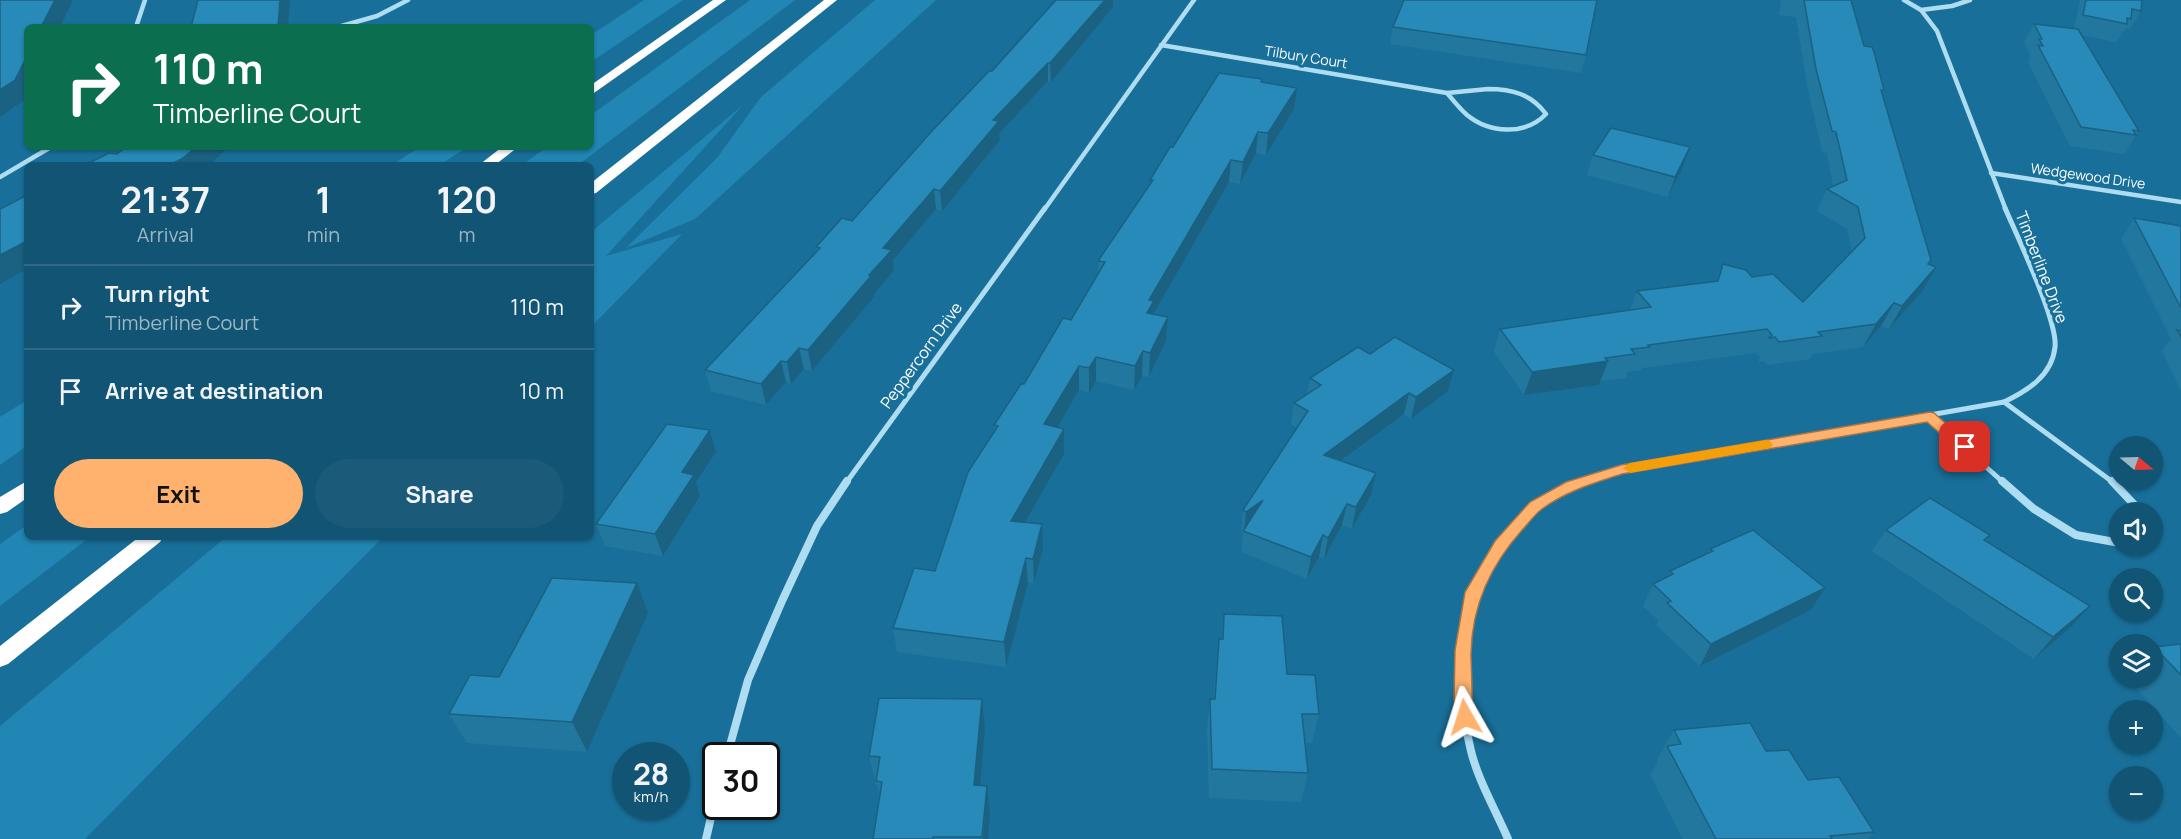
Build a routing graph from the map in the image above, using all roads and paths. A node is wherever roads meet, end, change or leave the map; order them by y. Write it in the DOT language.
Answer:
graph roads {
  1 [pos="145,0"];
  2 [pos="408,0"];
  3 [pos="720,0"];
  4 [pos="831,0"];
  5 [pos="1194,0"];
  6 [pos="1904,0"];
  7 [pos="1970,0"];
  8 [pos="1921,10"];
  9 [pos="137,24"];
  10 [pos="348,24"];
  11 [pos="1161,45"];
  12 [pos="594,89"];
  13 [pos="1447,93"];
  14 [pos="46,150"];
  15 [pos="507,150"];
  16 [pos="26,162"];
  17 [pos="490,162"];
  18 [pos="24,163"];
  19 [pos="1991,173"];
  20 [pos="0,177"];
  21 [pos="594,188"];
  22 [pos="2181,202"];
  23 [pos="2004,402"];
  24 [pos="1930,417"];
  25 [pos="24,490"];
  26 [pos="2134,502"];
  27 [pos="0,507"];
  28 [pos="149,540"];
  29 [pos="2109,541"];
  30 [pos="0,658"];
  31 [pos="731,742"];
  32 [pos="710,820"];
  33 [pos="706,839"];
  34 [pos="1508,839"];
  1 -- 9 [label="street"];
  2 -- 10 [label="street"];
  3 -- 12 [label="highway"];
  4 -- 21 [label="highway"];
  5 -- 11 [label="street, Peppercorn Drive"];
  6 -- 8 [label="street"];
  7 -- 8 [label="street"];
  8 -- 19 [label="street, Timberline Drive"];
  11 -- 13 [label="street, Tilbury Court"];
  11 -- 31 [label="street, Peppercorn Drive"];
  13 -- 13 [label="street, Tilbury Court"];
  14 -- 16 [label="street"];
  15 -- 17 [label="highway"];
  18 -- 20 [label="street"];
  19 -- 22 [label="street, Wedgewood Drive"];
  19 -- 23 [label="street, Timberline Drive"];
  23 -- 24 [label="street, Timberline Drive"];
  23 -- 26 [label="street"];
  24 -- 29 [label="street"];
  24 -- 34 [label="street, Timberline Drive"];
  25 -- 27 [label="highway"];
  28 -- 30 [label="highway"];
  32 -- 33 [label="street"];
}
